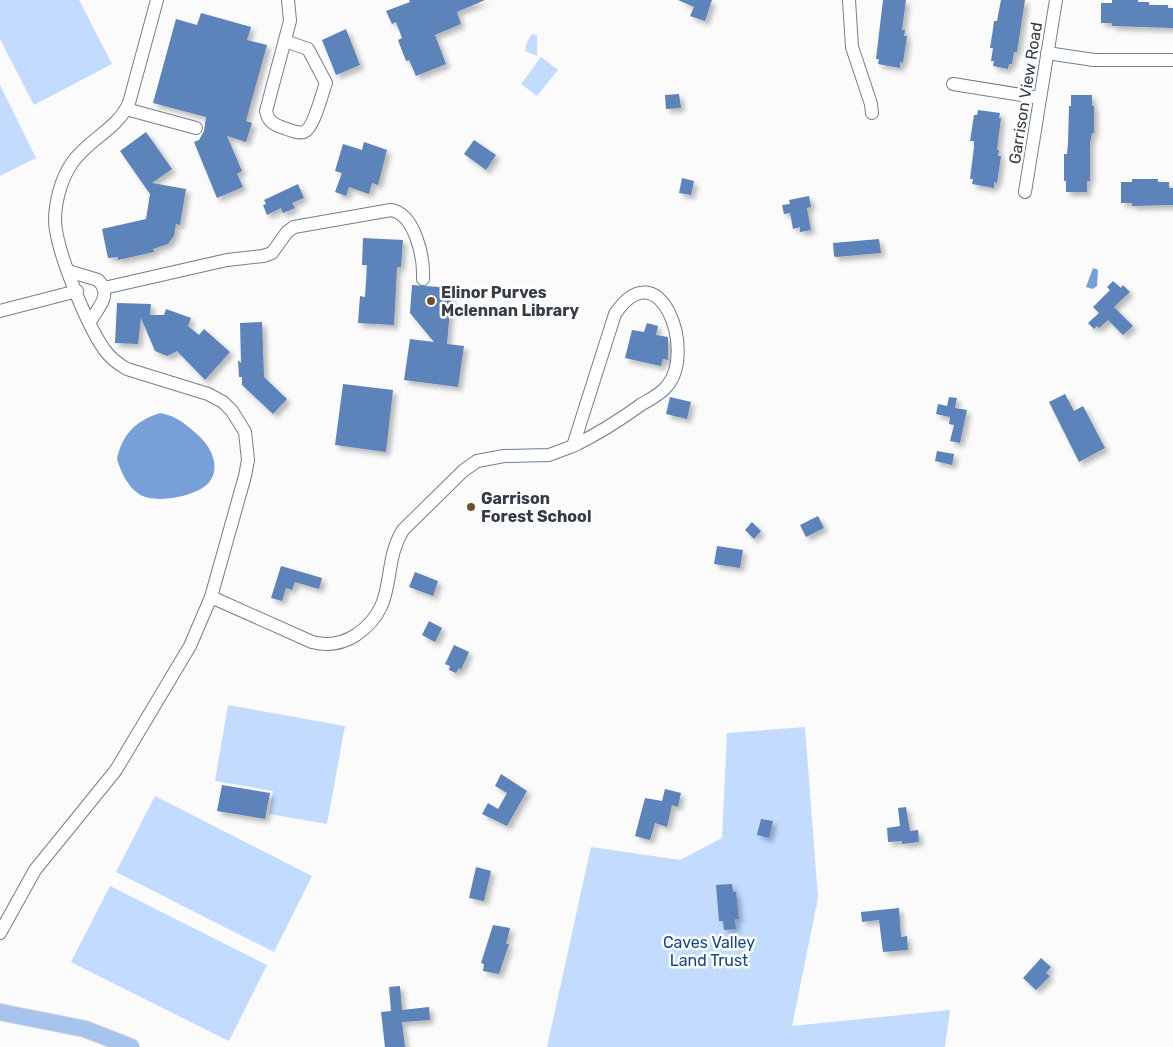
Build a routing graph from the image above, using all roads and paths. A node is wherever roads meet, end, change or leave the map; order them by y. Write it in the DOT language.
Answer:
graph roads {
  1 [pos="157,0"];
  2 [pos="288,0"];
  3 [pos="849,0"];
  4 [pos="1056,0"];
  5 [pos="285,41"];
  6 [pos="1048,54"];
  7 [pos="1173,60"];
  8 [pos="954,84"];
  9 [pos="1040,98"];
  10 [pos="126,110"];
  11 [pos="872,113"];
  12 [pos="196,128"];
  13 [pos="1025,192"];
  14 [pos="68,272"];
  15 [pos="423,278"];
  16 [pos="104,288"];
  17 [pos="77,291"];
  18 [pos="0,311"];
  19 [pos="90,322"];
  20 [pos="573,446"];
  21 [pos="211,598"];
  22 [pos="0,933"];
  23 [pos="0,1012"];
  24 [pos="131,1047"];
  1 -- 10 [label="street"];
  2 -- 5 [label="street"];
  3 -- 11 [label="street"];
  4 -- 6 [label="street, Garrison View Road"];
  5 -- 5 [label="street"];
  6 -- 7 [label="street"];
  6 -- 9 [label="street, Garrison View Road"];
  8 -- 9 [label="street"];
  9 -- 13 [label="street, Garrison View Road"];
  10 -- 12 [label="street"];
  10 -- 14 [label="street"];
  14 -- 16 [label="street"];
  14 -- 17 [label="street"];
  15 -- 16 [label="street"];
  16 -- 19 [label="street"];
  17 -- 18 [label="street"];
  17 -- 19 [label="street"];
  19 -- 21 [label="street"];
  20 -- 20 [label="street"];
  20 -- 21 [label="street"];
  21 -- 22 [label="street"];
  23 -- 24 [label="main road"];
}
